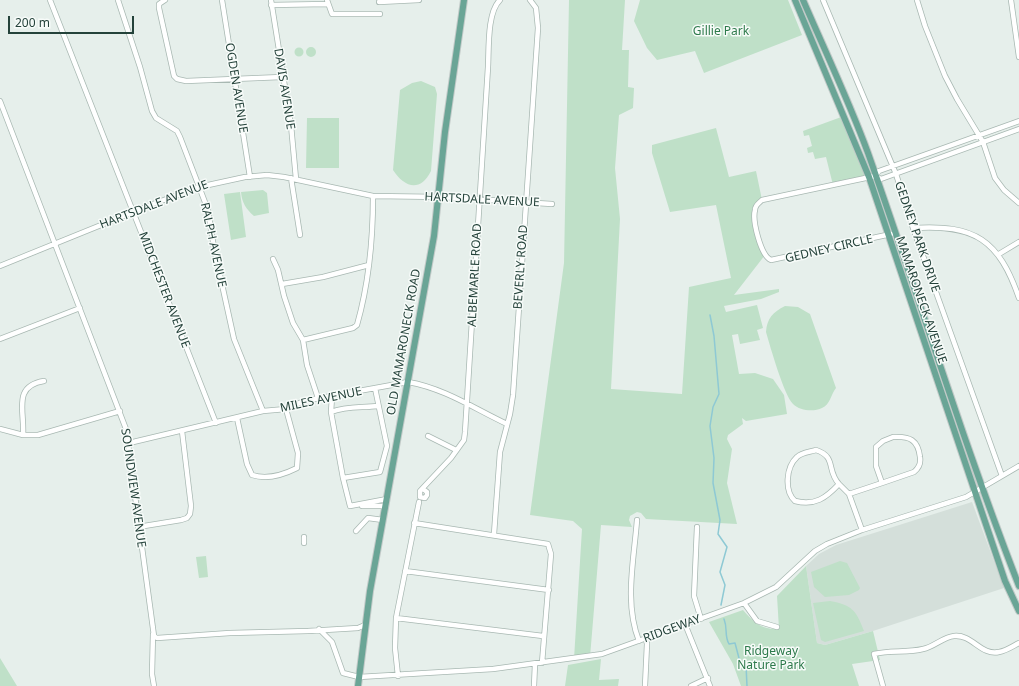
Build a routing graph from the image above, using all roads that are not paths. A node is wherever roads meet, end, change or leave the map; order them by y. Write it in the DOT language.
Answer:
graph roads {
  1 [pos="50,0"];
  2 [pos="118,0"];
  3 [pos="165,0"];
  4 [pos="222,0"];
  5 [pos="419,0"];
  6 [pos="464,0"];
  7 [pos="500,0"];
  8 [pos="530,0"];
  9 [pos="795,0"];
  10 [pos="803,0"];
  11 [pos="823,0"];
  12 [pos="917,0"];
  13 [pos="1011,0"];
  14 [pos="271,2"];
  15 [pos="327,2"];
  16 [pos="379,2"];
  17 [pos="380,14"];
  18 [pos="1019,57"];
  19 [pos="282,77"];
  20 [pos="235,79"];
  21 [pos="0,101"];
  22 [pos="1019,121"];
  23 [pos="1019,129"];
  24 [pos="979,136"];
  25 [pos="983,142"];
  26 [pos="892,166"];
  27 [pos="896,174"];
  28 [pos="250,176"];
  29 [pos="872,177"];
  30 [pos="294,179"];
  31 [pos="199,187"];
  32 [pos="373,196"];
  33 [pos="439,197"];
  34 [pos="478,200"];
  35 [pos="525,203"];
  36 [pos="1019,203"];
  37 [pos="552,204"];
  38 [pos="133,212"];
  39 [pos="913,228"];
  40 [pos="895,233"];
  41 [pos="300,235"];
  42 [pos="887,235"];
  43 [pos="1019,242"];
  44 [pos="54,245"];
  45 [pos="998,254"];
  46 [pos="273,259"];
  47 [pos="369,264"];
  48 [pos="0,266"];
  49 [pos="908,270"];
  50 [pos="900,273"];
  51 [pos="282,284"];
  52 [pos="1019,298"];
  53 [pos="920,306"];
  54 [pos="80,308"];
  55 [pos="912,308"];
  56 [pos="0,339"];
  57 [pos="303,340"];
  58 [pos="942,367"];
  59 [pos="933,369"];
  60 [pos="44,381"];
  61 [pos="408,382"];
  62 [pos="375,388"];
  63 [pos="332,397"];
  64 [pos="318,398"];
  65 [pos="466,404"];
  66 [pos="378,406"];
  67 [pos="286,409"];
  68 [pos="120,411"];
  69 [pos="263,411"];
  70 [pos="331,412"];
  71 [pos="237,418"];
  72 [pos="216,423"];
  73 [pos="507,424"];
  74 [pos="0,429"];
  75 [pos="182,431"];
  76 [pos="23,435"];
  77 [pos="428,436"];
  78 [pos="128,443"];
  79 [pos="456,450"];
  80 [pos="1019,466"];
  81 [pos="1002,476"];
  82 [pos="343,478"];
  83 [pos="882,483"];
  84 [pos="839,484"];
  85 [pos="981,488"];
  86 [pos="423,489"];
  87 [pos="975,492"];
  88 [pos="849,494"];
  89 [pos="387,499"];
  90 [pos="418,502"];
  91 [pos="350,506"];
  92 [pos="386,506"];
  93 [pos="383,520"];
  94 [pos="637,520"];
  95 [pos="414,523"];
  96 [pos="138,527"];
  97 [pos="697,528"];
  98 [pos="862,530"];
  99 [pos="356,531"];
  100 [pos="494,534"];
  101 [pos="304,537"];
  102 [pos="304,543"];
  103 [pos="405,571"];
  104 [pos="1019,586"];
  105 [pos="549,590"];
  106 [pos="744,604"];
  107 [pos="1019,611"];
  108 [pos="396,618"];
  109 [pos="701,619"];
  110 [pos="685,624"];
  111 [pos="365,625"];
  112 [pos="776,626"];
  113 [pos="319,629"];
  114 [pos="153,633"];
  115 [pos="543,636"];
  116 [pos="646,639"];
  117 [pos="639,641"];
  118 [pos="1019,643"];
  119 [pos="542,663"];
  120 [pos="535,664"];
  121 [pos="398,676"];
  122 [pos="359,677"];
  123 [pos="708,678"];
  124 [pos="154,686"];
  125 [pos="358,686"];
  126 [pos="534,686"];
  127 [pos="645,686"];
  128 [pos="691,686"];
  129 [pos="710,686"];
  130 [pos="883,686"];
  1 -- 38 [label="street, MIDCHESTER AVENUE"];
  2 -- 31 [label="street, RALPH AVENUE"];
  3 -- 20 [label="street"];
  4 -- 20 [label="street, OGDEN AVENUE"];
  5 -- 16 [label="street"];
  6 -- 33 [label="main road, OLD MAMARONECK ROAD"];
  7 -- 34 [label="street, ALBEMARLE ROAD"];
  8 -- 35 [label="street, BEVERLY ROAD"];
  9 -- 29 [label="main road, MAMARONECK AVENUE"];
  10 -- 29 [label="main road, MAMARONECK AVENUE"];
  11 -- 26 [label="street, GEDNEY PARK DRIVE"];
  12 -- 24 [label="street"];
  13 -- 18 [label="street"];
  14 -- 15 [label="street"];
  14 -- 19 [label="street, DAVIS AVENUE"];
  15 -- 17 [label="street"];
  19 -- 20 [label="street"];
  19 -- 30 [label="street, DAVIS AVENUE"];
  20 -- 28 [label="street, OGDEN AVENUE"];
  21 -- 44 [label="street, SOUNDVIEW AVENUE"];
  22 -- 24 [label="street"];
  23 -- 25 [label="street"];
  24 -- 25 [label="street"];
  24 -- 26 [label="street"];
  25 -- 27 [label="street"];
  25 -- 36 [label="street"];
  26 -- 27 [label="street, GEDNEY PARK DRIVE"];
  26 -- 29 [label="street"];
  27 -- 29 [label="street"];
  27 -- 39 [label="street, GEDNEY PARK DRIVE"];
  28 -- 30 [label="street, HARTSDALE AVENUE"];
  28 -- 31 [label="street, HARTSDALE AVENUE"];
  29 -- 40 [label="main road, MAMARONECK AVENUE"];
  29 -- 42 [label="main road, MAMARONECK AVENUE"];
  29 -- 42 [label="street, GEDNEY CIRCLE"];
  30 -- 32 [label="street, HARTSDALE AVENUE"];
  30 -- 41 [label="street, DAVIS AVENUE"];
  31 -- 38 [label="street, HARTSDALE AVENUE"];
  31 -- 69 [label="street, RALPH AVENUE"];
  32 -- 33 [label="street, HARTSDALE AVENUE"];
  32 -- 47 [label="street"];
  33 -- 34 [label="street, HARTSDALE AVENUE"];
  33 -- 61 [label="main road, OLD MAMARONECK ROAD"];
  34 -- 35 [label="street, HARTSDALE AVENUE"];
  34 -- 65 [label="street, ALBEMARLE ROAD"];
  35 -- 37 [label="street, HARTSDALE AVENUE"];
  35 -- 73 [label="street, BEVERLY ROAD"];
  38 -- 44 [label="street, HARTSDALE AVENUE"];
  38 -- 72 [label="street, MIDCHESTER AVENUE"];
  39 -- 45 [label="street"];
  39 -- 81 [label="street, GEDNEY PARK DRIVE"];
  40 -- 42 [label="street, GEDNEY CIRCLE"];
  40 -- 49 [label="main road, MAMARONECK AVENUE"];
  42 -- 50 [label="main road, MAMARONECK AVENUE"];
  43 -- 45 [label="street"];
  44 -- 48 [label="street, HARTSDALE AVENUE"];
  44 -- 54 [label="street, SOUNDVIEW AVENUE"];
  45 -- 52 [label="street"];
  46 -- 51 [label="street"];
  47 -- 51 [label="street"];
  47 -- 57 [label="street"];
  49 -- 50 [label="street"];
  49 -- 53 [label="main road, MAMARONECK AVENUE"];
  50 -- 55 [label="main road, MAMARONECK AVENUE"];
  51 -- 57 [label="street"];
  53 -- 55 [label="street"];
  53 -- 58 [label="main road, MAMARONECK AVENUE"];
  54 -- 56 [label="street"];
  54 -- 68 [label="street, SOUNDVIEW AVENUE"];
  55 -- 59 [label="main road, MAMARONECK AVENUE"];
  57 -- 64 [label="street"];
  58 -- 59 [label="street"];
  58 -- 85 [label="main road, MAMARONECK AVENUE"];
  59 -- 87 [label="main road, MAMARONECK AVENUE"];
  60 -- 76 [label="street"];
  61 -- 62 [label="street, MILES AVENUE"];
  61 -- 65 [label="street, MILES AVENUE"];
  61 -- 89 [label="main road, OLD MAMARONECK ROAD"];
  62 -- 63 [label="street, MILES AVENUE"];
  62 -- 66 [label="street"];
  63 -- 64 [label="street, MILES AVENUE"];
  63 -- 70 [label="street"];
  64 -- 67 [label="street, MILES AVENUE"];
  65 -- 73 [label="street, MILES AVENUE"];
  65 -- 79 [label="street, ALBEMARLE ROAD"];
  66 -- 70 [label="street"];
  66 -- 82 [label="street"];
  67 -- 69 [label="street, MILES AVENUE"];
  67 -- 71 [label="street"];
  68 -- 76 [label="street"];
  68 -- 78 [label="street, SOUNDVIEW AVENUE"];
  69 -- 71 [label="street, MILES AVENUE"];
  70 -- 82 [label="street"];
  71 -- 72 [label="street, MILES AVENUE"];
  72 -- 75 [label="street, MILES AVENUE"];
  73 -- 100 [label="street, BEVERLY ROAD"];
  74 -- 76 [label="street"];
  75 -- 78 [label="street, MILES AVENUE"];
  75 -- 96 [label="street"];
  77 -- 79 [label="street"];
  78 -- 96 [label="street, SOUNDVIEW AVENUE"];
  79 -- 86 [label="street, ALBEMARLE ROAD"];
  80 -- 81 [label="street, RIDGEWAY"];
  81 -- 85 [label="street, RIDGEWAY"];
  82 -- 91 [label="street"];
  83 -- 83 [label="street"];
  83 -- 88 [label="street"];
  84 -- 84 [label="street"];
  84 -- 88 [label="street"];
  85 -- 87 [label="street, RIDGEWAY"];
  85 -- 104 [label="main road, MAMARONECK AVENUE"];
  87 -- 98 [label="street, RIDGEWAY"];
  87 -- 107 [label="main road, MAMARONECK AVENUE"];
  88 -- 98 [label="street"];
  89 -- 91 [label="street"];
  89 -- 92 [label="main road, OLD MAMARONECK ROAD"];
  90 -- 95 [label="street"];
  91 -- 92 [label="street"];
  92 -- 93 [label="main road, OLD MAMARONECK ROAD"];
  93 -- 99 [label="street"];
  93 -- 111 [label="main road, OLD MAMARONECK ROAD"];
  94 -- 117 [label="street"];
  95 -- 100 [label="street"];
  95 -- 103 [label="street"];
  96 -- 114 [label="street, SOUNDVIEW AVENUE"];
  97 -- 109 [label="street"];
  98 -- 106 [label="street, RIDGEWAY"];
  100 -- 105 [label="street"];
  101 -- 102 [label="street"];
  103 -- 105 [label="street"];
  103 -- 108 [label="street"];
  105 -- 115 [label="street"];
  106 -- 109 [label="street, RIDGEWAY"];
  106 -- 112 [label="street"];
  108 -- 115 [label="street"];
  108 -- 121 [label="street"];
  109 -- 110 [label="street, RIDGEWAY"];
  110 -- 116 [label="street, RIDGEWAY"];
  110 -- 123 [label="street"];
  111 -- 113 [label="street"];
  111 -- 122 [label="main road, OLD MAMARONECK ROAD"];
  113 -- 114 [label="street"];
  113 -- 122 [label="street, RIDGEWAY"];
  114 -- 124 [label="street, SOUNDVIEW AVENUE"];
  115 -- 119 [label="street"];
  116 -- 117 [label="street, RIDGEWAY"];
  116 -- 127 [label="street"];
  117 -- 119 [label="street, RIDGEWAY"];
  118 -- 130 [label="street"];
  119 -- 120 [label="street, RIDGEWAY"];
  120 -- 121 [label="street, RIDGEWAY"];
  120 -- 126 [label="street"];
  121 -- 122 [label="street, RIDGEWAY"];
  122 -- 125 [label="main road, OLD MAMARONECK ROAD"];
  123 -- 128 [label="street"];
  123 -- 129 [label="street"];
}
